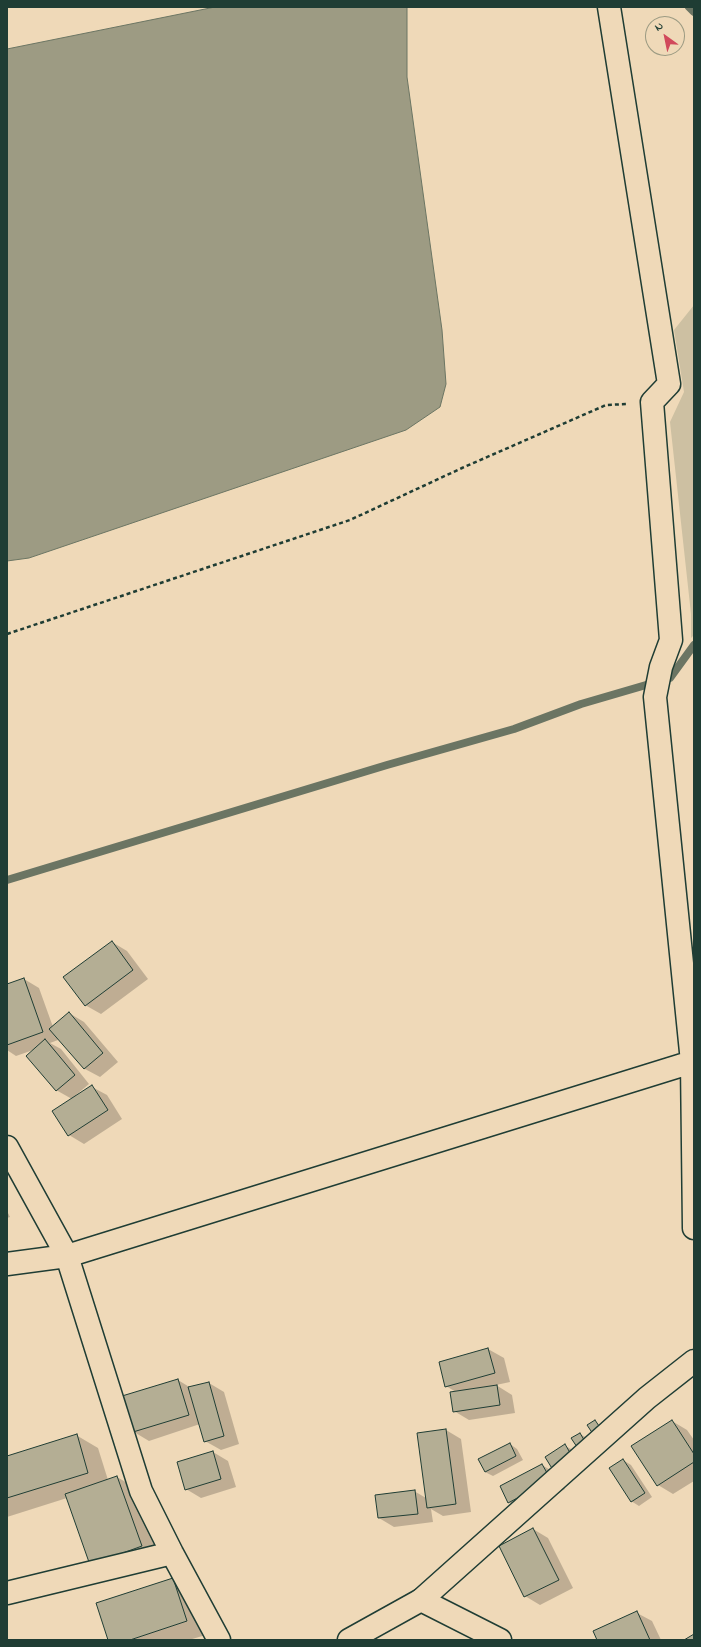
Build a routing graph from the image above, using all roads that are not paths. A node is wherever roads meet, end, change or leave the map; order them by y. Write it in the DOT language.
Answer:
graph roads {
  1 [pos="609,7"];
  2 [pos="692,1062"];
  3 [pos="7,1147"];
  4 [pos="694,1228"];
  5 [pos="67,1256"];
  6 [pos="7,1264"];
  7 [pos="694,1361"];
  8 [pos="172,1553"];
  9 [pos="7,1593"];
  10 [pos="421,1600"];
  11 [pos="219,1640"];
  12 [pos="349,1640"];
  13 [pos="500,1640"];
  1 -- 2 [label="street"];
  2 -- 4 [label="street"];
  2 -- 5 [label="street"];
  3 -- 5 [label="street"];
  5 -- 6 [label="street"];
  5 -- 8 [label="street"];
  7 -- 10 [label="street"];
  8 -- 9 [label="street"];
  8 -- 11 [label="street"];
  10 -- 12 [label="street"];
  10 -- 13 [label="street"];
}
